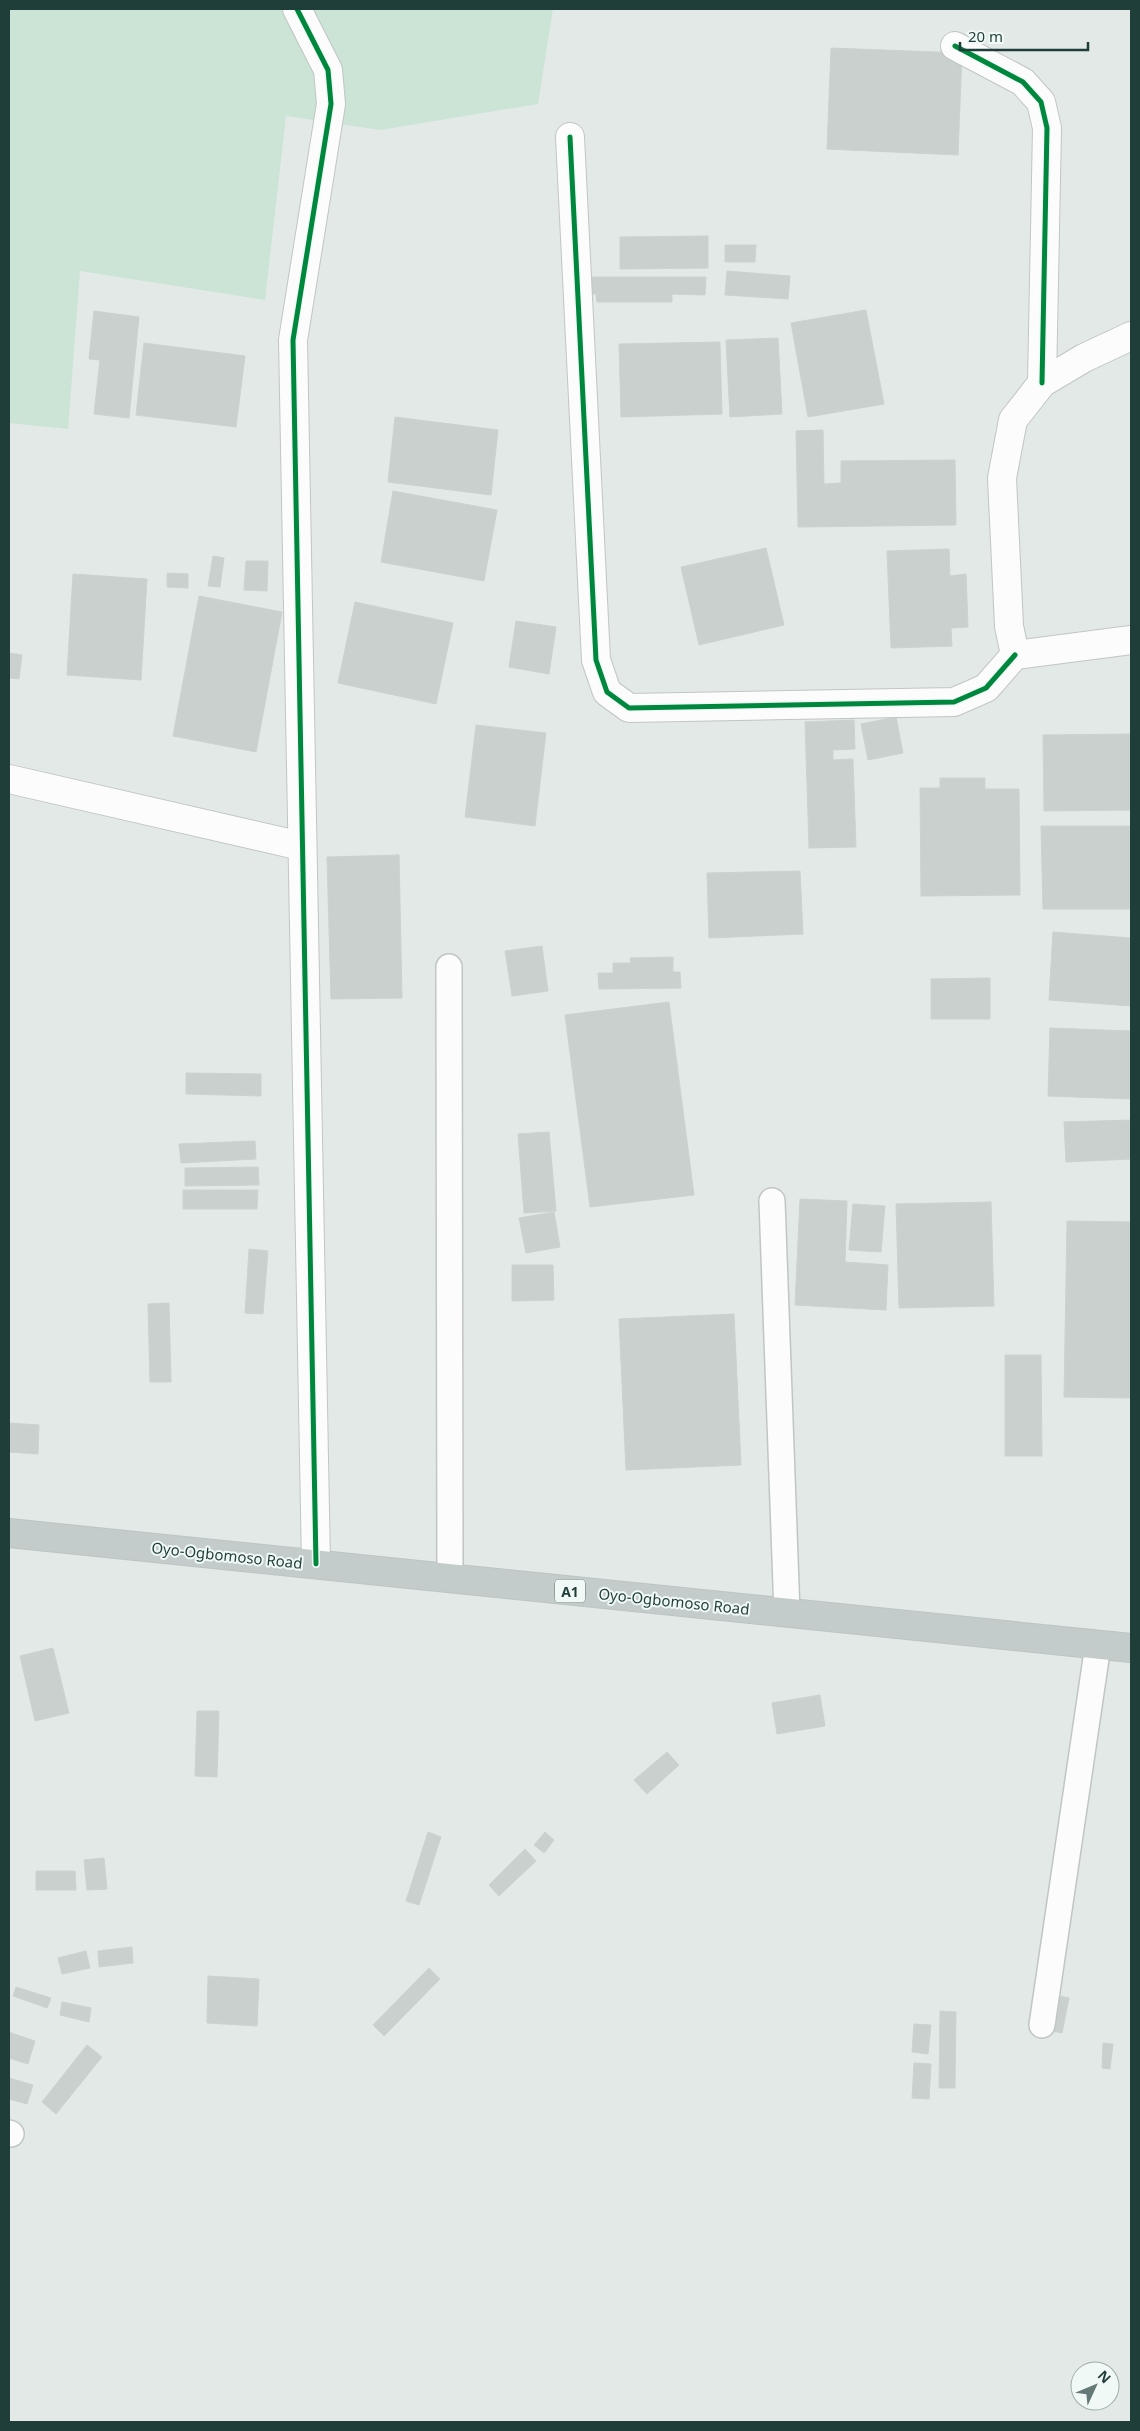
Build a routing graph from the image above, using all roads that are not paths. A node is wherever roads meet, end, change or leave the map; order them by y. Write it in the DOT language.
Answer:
graph roads {
  1 [pos="297,9"];
  2 [pos="955,46"];
  3 [pos="570,137"];
  4 [pos="1131,336"];
  5 [pos="1042,383"];
  6 [pos="1131,640"];
  7 [pos="1015,655"];
  8 [pos="9,779"];
  9 [pos="301,846"];
  10 [pos="449,967"];
  11 [pos="772,1201"];
  12 [pos="9,1533"];
  13 [pos="316,1564"];
  14 [pos="450,1578"];
  15 [pos="786,1613"];
  16 [pos="1098,1645"];
  17 [pos="1131,1648"];
  18 [pos="1042,2025"];
  1 -- 9 [label="street"];
  2 -- 5 [label="street"];
  3 -- 7 [label="street"];
  4 -- 5 [label="street"];
  5 -- 7 [label="street"];
  6 -- 7 [label="street"];
  8 -- 9 [label="street"];
  9 -- 13 [label="street"];
  10 -- 14 [label="lane"];
  11 -- 15 [label="lane"];
  12 -- 13 [label="highway, Oyo-Ogbomoso Road / A1"];
  13 -- 14 [label="highway, Oyo-Ogbomoso Road / A1"];
  14 -- 15 [label="highway, Oyo-Ogbomoso Road / A1"];
  15 -- 16 [label="highway, Oyo-Ogbomoso Road / A1"];
  16 -- 17 [label="highway, Oyo-Ogbomoso Road / A1"];
  16 -- 18 [label="lane"];
}
